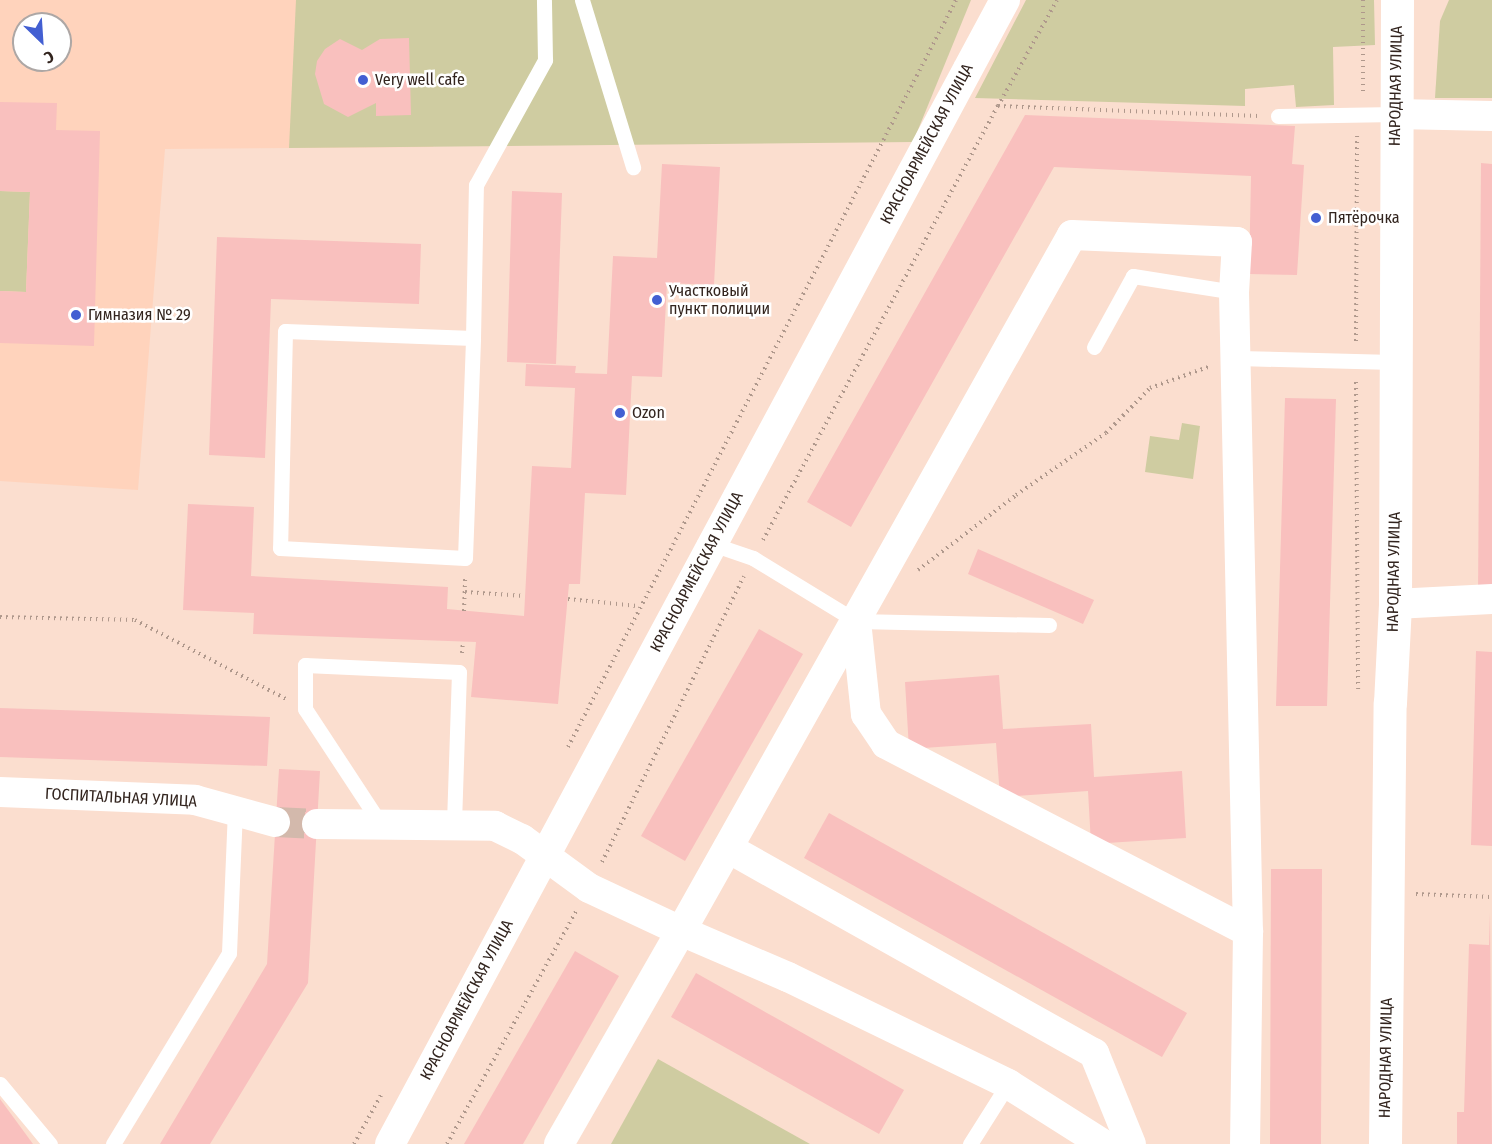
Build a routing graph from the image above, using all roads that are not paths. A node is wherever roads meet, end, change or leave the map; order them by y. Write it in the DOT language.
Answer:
graph roads {
  1 [pos="544,0"];
  2 [pos="582,0"];
  3 [pos="1005,0"];
  4 [pos="1397,0"];
  5 [pos="1396,114"];
  6 [pos="1278,116"];
  7 [pos="1492,116"];
  8 [pos="633,167"];
  9 [pos="1234,292"];
  10 [pos="473,338"];
  11 [pos="1094,347"];
  12 [pos="1238,358"];
  13 [pos="1393,362"];
  14 [pos="712,544"];
  15 [pos="1492,599"];
  16 [pos="1395,604"];
  17 [pos="856,621"];
  18 [pos="1049,626"];
  19 [pos="0,792"];
  20 [pos="235,811"];
  21 [pos="275,822"];
  22 [pos="380,823"];
  23 [pos="317,824"];
  24 [pos="454,825"];
  25 [pos="728,848"];
  26 [pos="544,857"];
  27 [pos="681,931"];
  28 [pos="1248,932"];
  29 [pos="0,1084"];
  30 [pos="1008,1084"];
  31 [pos="50,1144"];
  32 [pos="113,1144"];
  33 [pos="390,1144"];
  34 [pos="559,1144"];
  35 [pos="970,1144"];
  36 [pos="1102,1144"];
  37 [pos="1131,1144"];
  38 [pos="1245,1144"];
  39 [pos="1385,1144"];
  1 -- 10 [label="lane"];
  2 -- 8 [label="lane"];
  3 -- 14 [label="street, КРАСНОАРМЕЙСКАЯ УЛИЦА"];
  4 -- 5 [label="street, НАРОДНАЯ УЛИЦА"];
  5 -- 6 [label="lane"];
  5 -- 7 [label="street"];
  5 -- 13 [label="street, НАРОДНАЯ УЛИЦА"];
  9 -- 11 [label="lane"];
  9 -- 12 [label="street"];
  9 -- 17 [label="street"];
  10 -- 10 [label="lane"];
  12 -- 13 [label="lane"];
  12 -- 28 [label="street"];
  13 -- 16 [label="street, НАРОДНАЯ УЛИЦА"];
  14 -- 17 [label="lane"];
  14 -- 26 [label="street, КРАСНОАРМЕЙСКАЯ УЛИЦА"];
  15 -- 16 [label="street"];
  16 -- 39 [label="street, НАРОДНАЯ УЛИЦА"];
  17 -- 18 [label="lane"];
  17 -- 25 [label="street"];
  17 -- 28 [label="street"];
  19 -- 20 [label="street, ГОСПИТАЛЬНАЯ УЛИЦА"];
  20 -- 21 [label="street, ГОСПИТАЛЬНАЯ УЛИЦА"];
  20 -- 32 [label="lane"];
  22 -- 23 [label="street"];
  22 -- 24 [label="street"];
  22 -- 24 [label="lane"];
  24 -- 26 [label="street"];
  25 -- 27 [label="street"];
  25 -- 37 [label="street"];
  26 -- 27 [label="street"];
  26 -- 33 [label="street, КРАСНОАРМЕЙСКАЯ УЛИЦА"];
  27 -- 30 [label="street"];
  27 -- 34 [label="street"];
  28 -- 38 [label="street"];
  29 -- 31 [label="lane"];
  30 -- 35 [label="lane"];
  30 -- 36 [label="street"];
}
